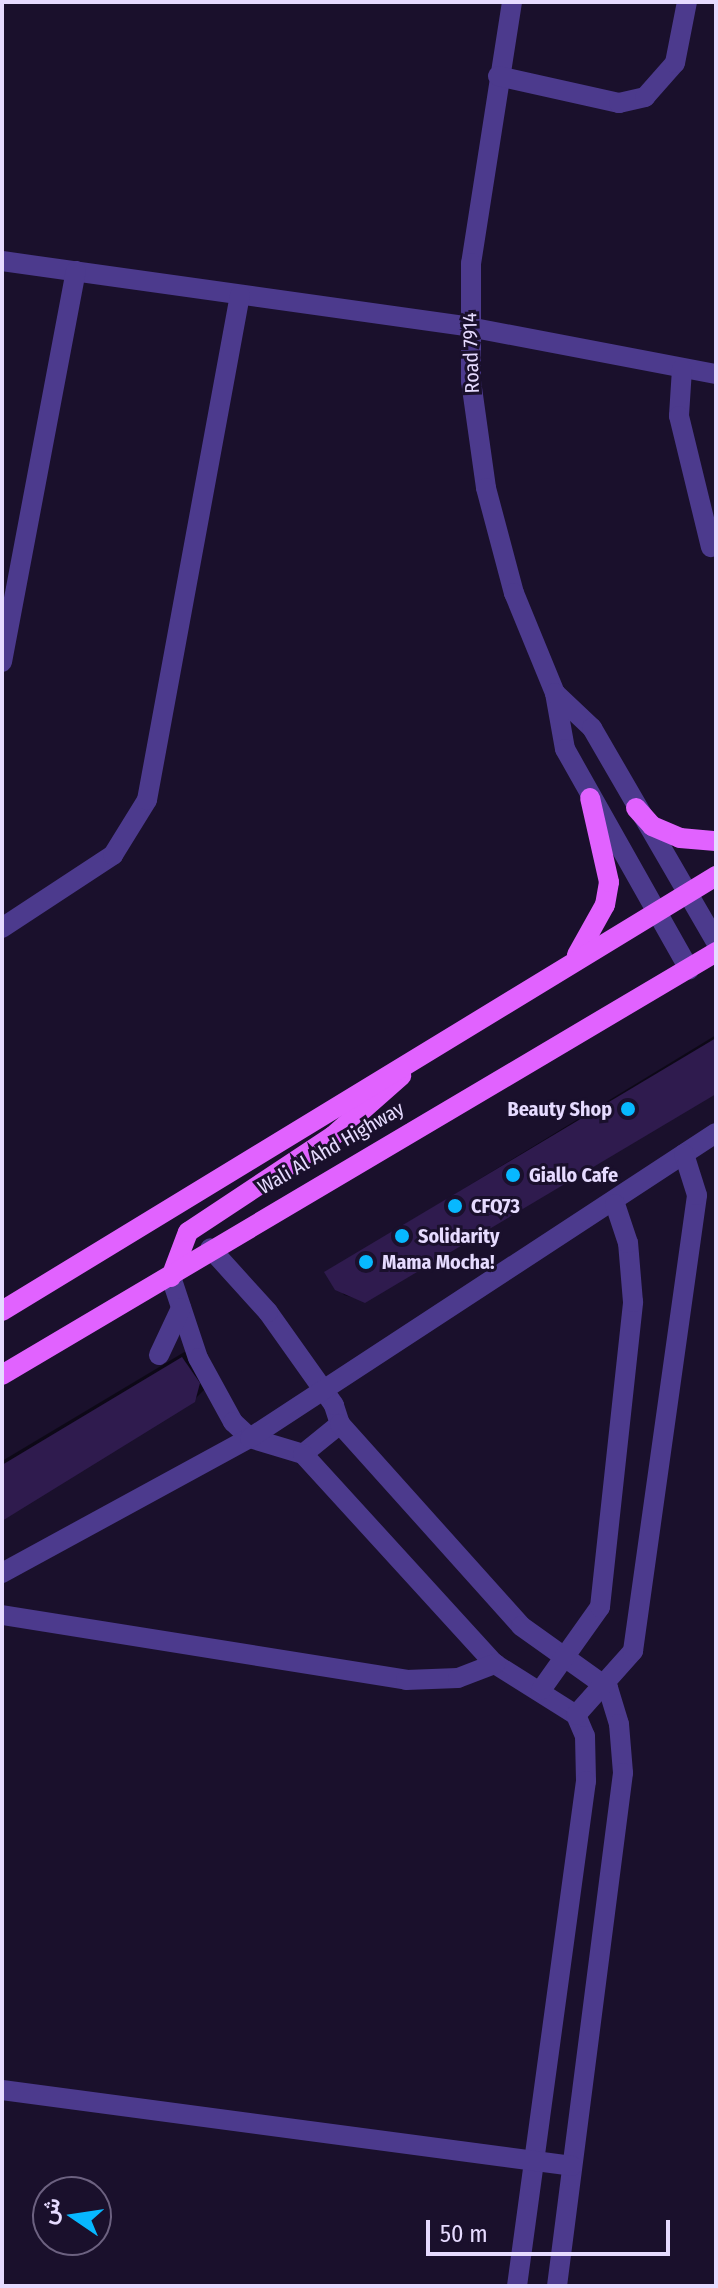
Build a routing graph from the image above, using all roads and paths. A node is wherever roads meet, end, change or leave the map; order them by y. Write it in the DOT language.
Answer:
graph roads {
  1 [pos="512,2"];
  2 [pos="687,2"];
  3 [pos="498,76"];
  4 [pos="2,261"];
  5 [pos="76,271"];
  6 [pos="240,295"];
  7 [pos="469,327"];
  8 [pos="682,369"];
  9 [pos="716,374"];
  10 [pos="711,547"];
  11 [pos="2,662"];
  12 [pos="555,693"];
  13 [pos="590,798"];
  14 [pos="636,808"];
  15 [pos="716,841"];
  16 [pos="716,876"];
  17 [pos="686,894"];
  18 [pos="654,913"];
  19 [pos="2,928"];
  20 [pos="716,942"];
  21 [pos="716,952"];
  22 [pos="574,960"];
  23 [pos="689,969"];
  24 [pos="423,1053"];
  25 [pos="716,1133"];
  26 [pos="684,1154"];
  27 [pos="615,1204"];
  28 [pos="210,1248"];
  29 [pos="171,1277"];
  30 [pos="181,1308"];
  31 [pos="2,1311"];
  32 [pos="159,1355"];
  33 [pos="2,1375"];
  34 [pos="324,1388"];
  35 [pos="340,1424"];
  36 [pos="250,1438"];
  37 [pos="303,1454"];
  38 [pos="2,1573"];
  39 [pos="2,1615"];
  40 [pos="563,1656"];
  41 [pos="495,1664"];
  42 [pos="608,1688"];
  43 [pos="541,1690"];
  44 [pos="576,1715"];
  45 [pos="2,2090"];
  46 [pos="533,2162"];
  47 [pos="572,2166"];
  48 [pos="517,2286"];
  49 [pos="557,2286"];
  1 -- 3 [label="street, Road 7914"];
  2 -- 3 [label="street"];
  3 -- 7 [label="street, Road 7914"];
  4 -- 5 [label="street"];
  5 -- 6 [label="street"];
  5 -- 11 [label="street"];
  6 -- 7 [label="street"];
  6 -- 19 [label="street"];
  7 -- 8 [label="street"];
  7 -- 12 [label="street, Road 7914"];
  8 -- 9 [label="street"];
  8 -- 10 [label="street"];
  12 -- 13 [label="street, Road 7914"];
  12 -- 14 [label="street"];
  13 -- 18 [label="street, Road 7914"];
  13 -- 22 [label="main road"];
  14 -- 15 [label="main road"];
  14 -- 17 [label="street"];
  16 -- 17 [label="main road"];
  17 -- 18 [label="main road, Wali Al Ahd Highway"];
  17 -- 20 [label="street"];
  18 -- 22 [label="main road, Wali Al Ahd Highway"];
  18 -- 23 [label="street, Road 7914"];
  21 -- 23 [label="main road, Wali Al Ahd Highway"];
  22 -- 24 [label="main road, Wali Al Ahd Highway"];
  23 -- 28 [label="main road, Wali Al Ahd Highway"];
  24 -- 29 [label="main road"];
  24 -- 31 [label="main road, Wali Al Ahd Highway"];
  25 -- 26 [label="street"];
  26 -- 27 [label="street"];
  26 -- 42 [label="street"];
  27 -- 34 [label="street"];
  27 -- 40 [label="street"];
  28 -- 29 [label="main road, Wali Al Ahd Highway"];
  28 -- 34 [label="street"];
  29 -- 30 [label="street"];
  29 -- 33 [label="main road, Wali Al Ahd Highway"];
  30 -- 32 [label="street"];
  30 -- 36 [label="street"];
  34 -- 35 [label="street"];
  34 -- 36 [label="street"];
  35 -- 37 [label="street"];
  35 -- 40 [label="street"];
  36 -- 37 [label="street"];
  36 -- 38 [label="street"];
  37 -- 41 [label="street"];
  39 -- 41 [label="street"];
  40 -- 42 [label="street"];
  40 -- 43 [label="street"];
  41 -- 43 [label="street"];
  42 -- 44 [label="street"];
  42 -- 47 [label="street"];
  43 -- 44 [label="street"];
  44 -- 46 [label="street"];
  45 -- 46 [label="street"];
  46 -- 47 [label="street"];
  46 -- 48 [label="street"];
  47 -- 49 [label="street"];
}
